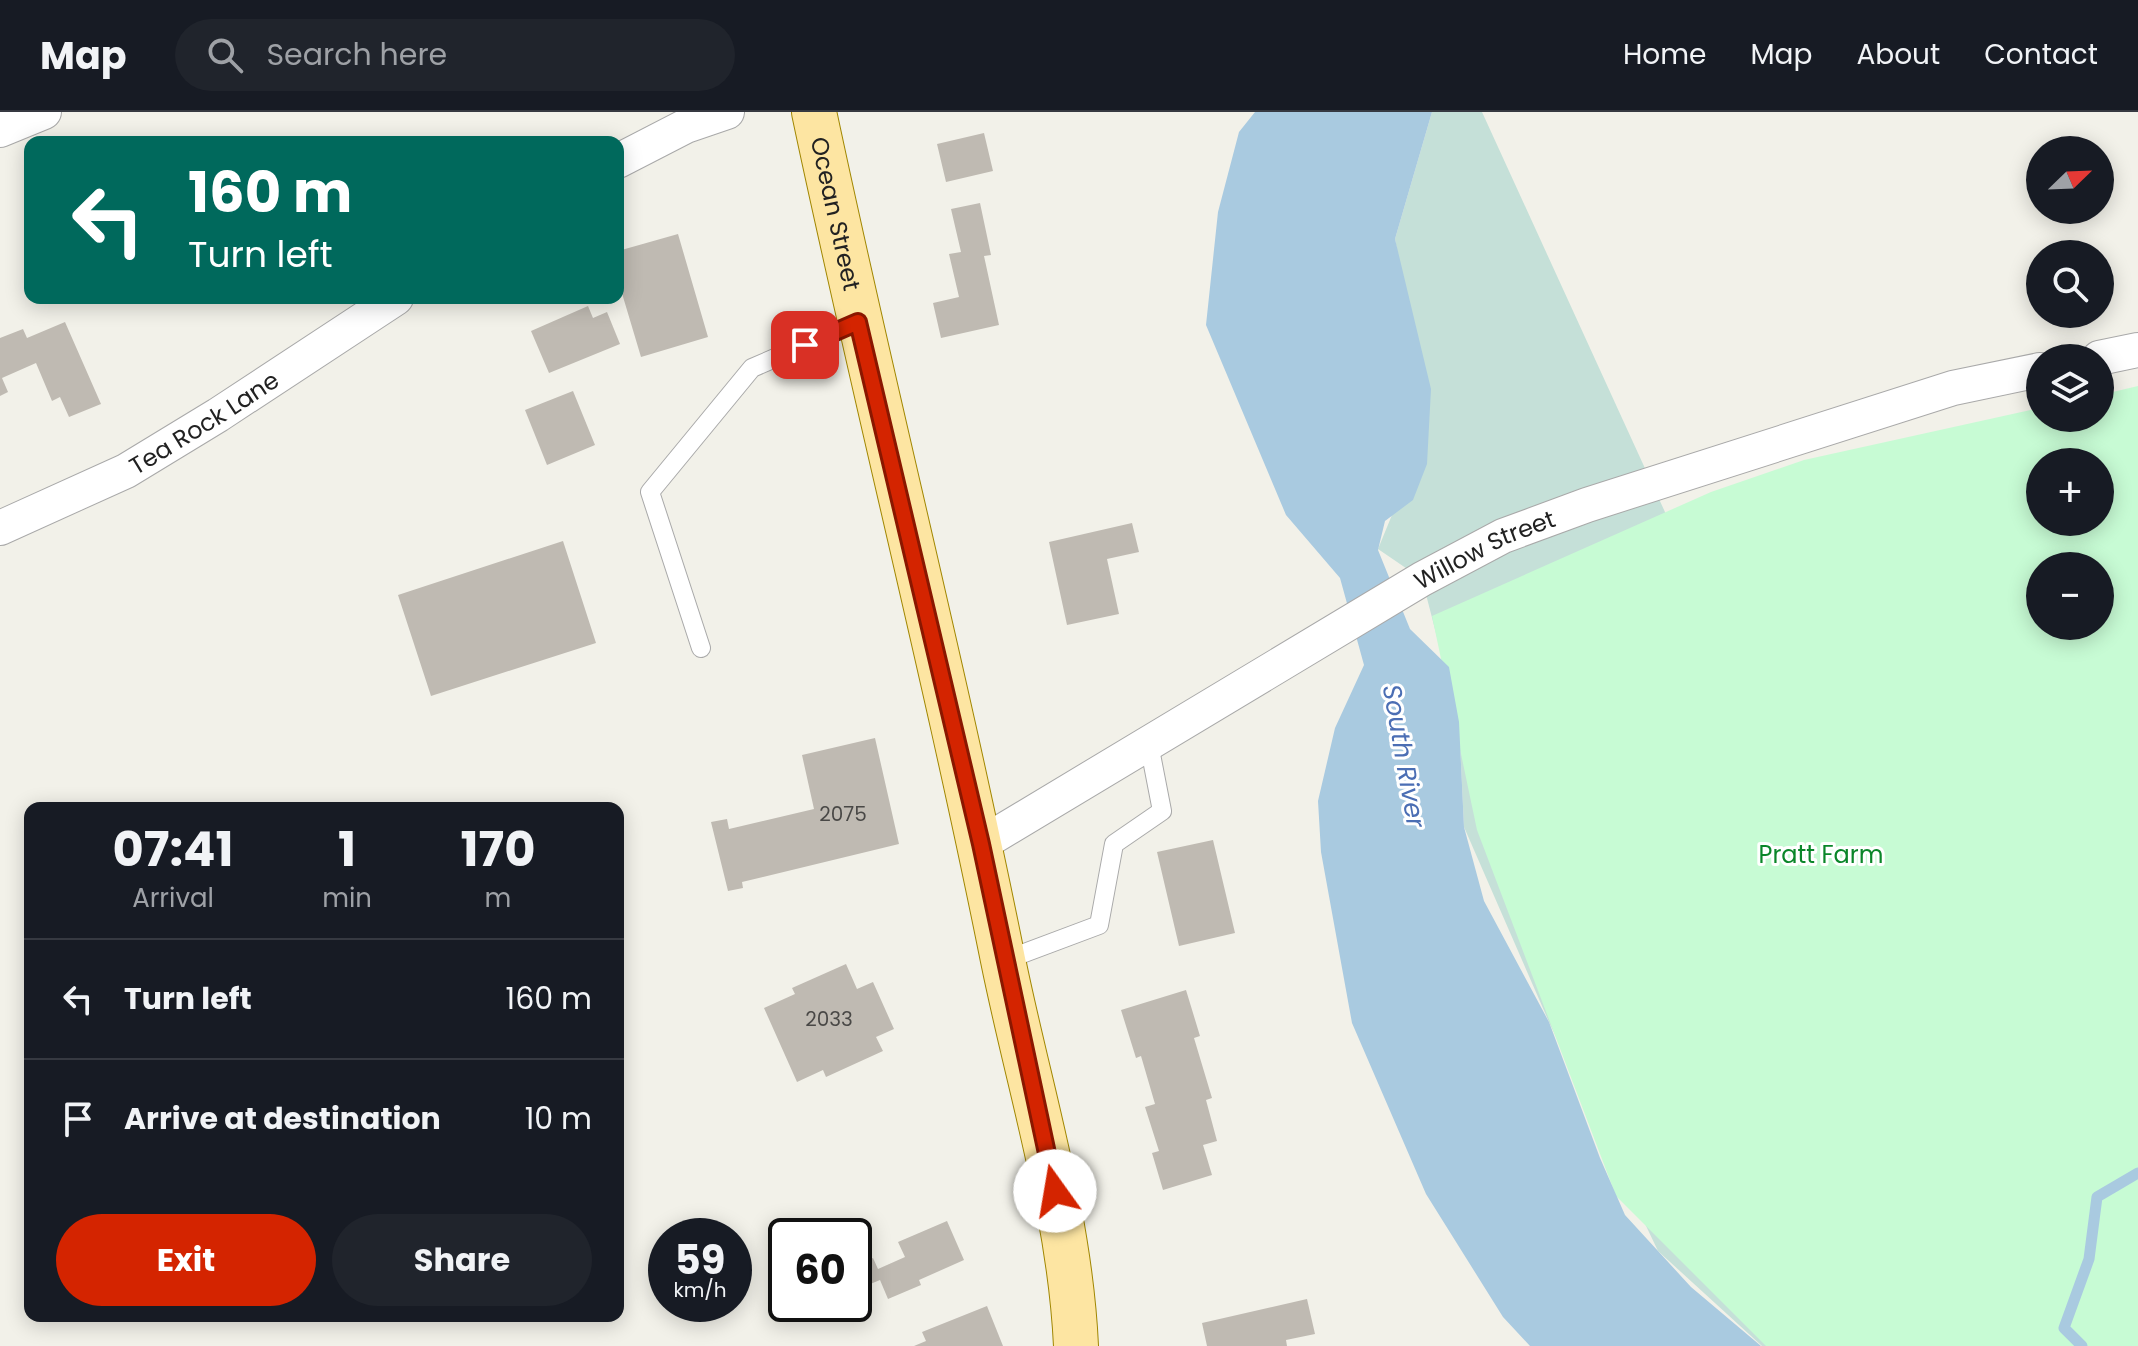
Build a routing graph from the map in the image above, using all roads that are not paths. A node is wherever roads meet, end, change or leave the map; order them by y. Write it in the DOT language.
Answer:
graph roads {
  1 [pos="44,112"];
  2 [pos="727,112"];
  3 [pos="814,112"];
  4 [pos="0,130"];
  5 [pos="624,158"];
  6 [pos="387,304"];
  7 [pos="858,322"];
  8 [pos="2138,350"];
  9 [pos="2114,355"];
  10 [pos="2026,373"];
  11 [pos="0,528"];
  12 [pos="701,648"];
  13 [pos="1149,744"];
  14 [pos="981,844"];
  15 [pos="1003,961"];
  16 [pos="1076,1346"];
  1 -- 4 [label="street"];
  2 -- 5 [label="street"];
  3 -- 7 [label="main road, Ocean Street"];
  6 -- 11 [label="street, Tea Rock Lane"];
  7 -- 12 [label="lane"];
  7 -- 14 [label="main road, Ocean Street"];
  8 -- 9 [label="street"];
  10 -- 13 [label="street, Willow Street"];
  13 -- 14 [label="street, Willow Street"];
  13 -- 15 [label="lane"];
  14 -- 15 [label="main road, Ocean Street"];
  15 -- 16 [label="main road, Ocean Street"];
}
